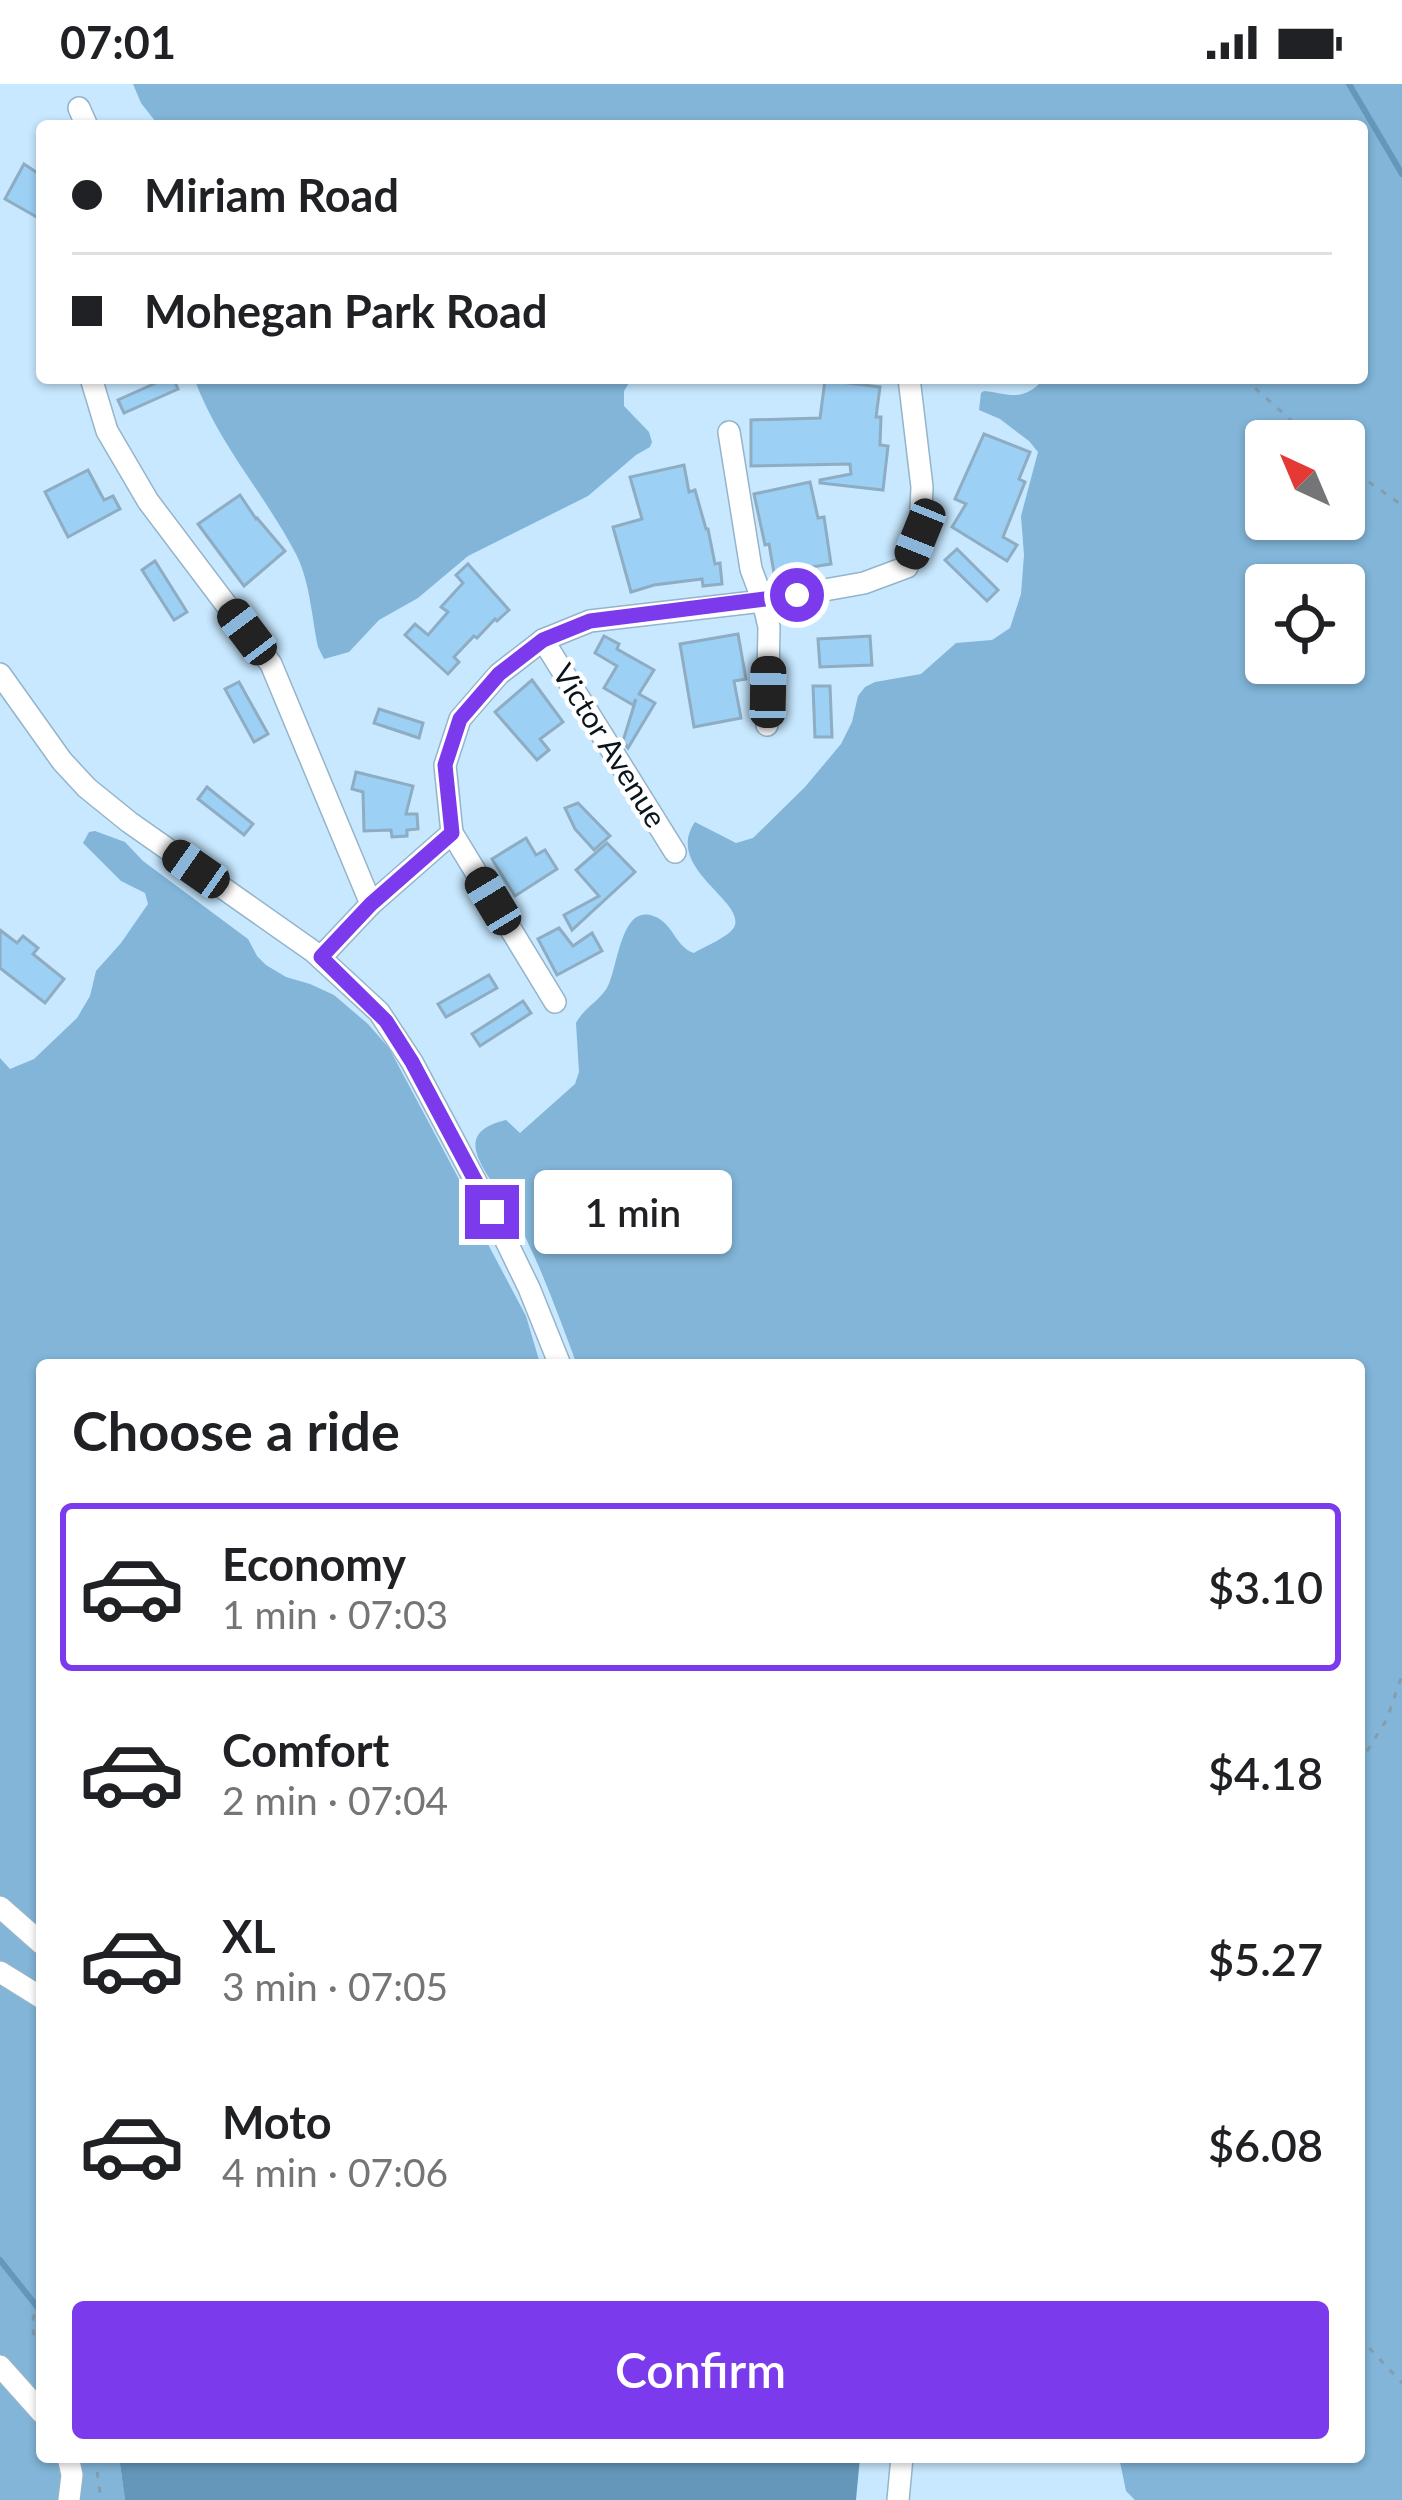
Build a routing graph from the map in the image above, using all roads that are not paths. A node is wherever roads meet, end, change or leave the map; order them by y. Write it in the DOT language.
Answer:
graph roads {
  1 [pos="94,384"];
  2 [pos="911,384"];
  3 [pos="729,432"];
  4 [pos="764,601"];
  5 [pos="543,640"];
  6 [pos="0,674"];
  7 [pos="767,725"];
  8 [pos="452,833"];
  9 [pos="675,852"];
  10 [pos="371,904"];
  11 [pos="321,957"];
  12 [pos="555,1002"];
  13 [pos="558,1359"];
  14 [pos="0,1907"];
  15 [pos="36,1939"];
  16 [pos="0,1972"];
  17 [pos="36,1994"];
  18 [pos="0,2366"];
  19 [pos="36,2406"];
  20 [pos="69,2463"];
  21 [pos="901,2463"];
  22 [pos="69,2500"];
  23 [pos="898,2500"];
  1 -- 10 [label="street"];
  2 -- 4 [label="street"];
  3 -- 4 [label="street"];
  4 -- 5 [label="street"];
  4 -- 7 [label="street"];
  5 -- 8 [label="street"];
  5 -- 9 [label="street, Victor Avenue"];
  6 -- 11 [label="street"];
  8 -- 10 [label="street"];
  8 -- 12 [label="street"];
  10 -- 11 [label="street"];
  11 -- 13 [label="street"];
  14 -- 15 [label="street"];
  16 -- 17 [label="street"];
  18 -- 19 [label="street"];
  20 -- 22 [label="street"];
  21 -- 23 [label="street"];
}
